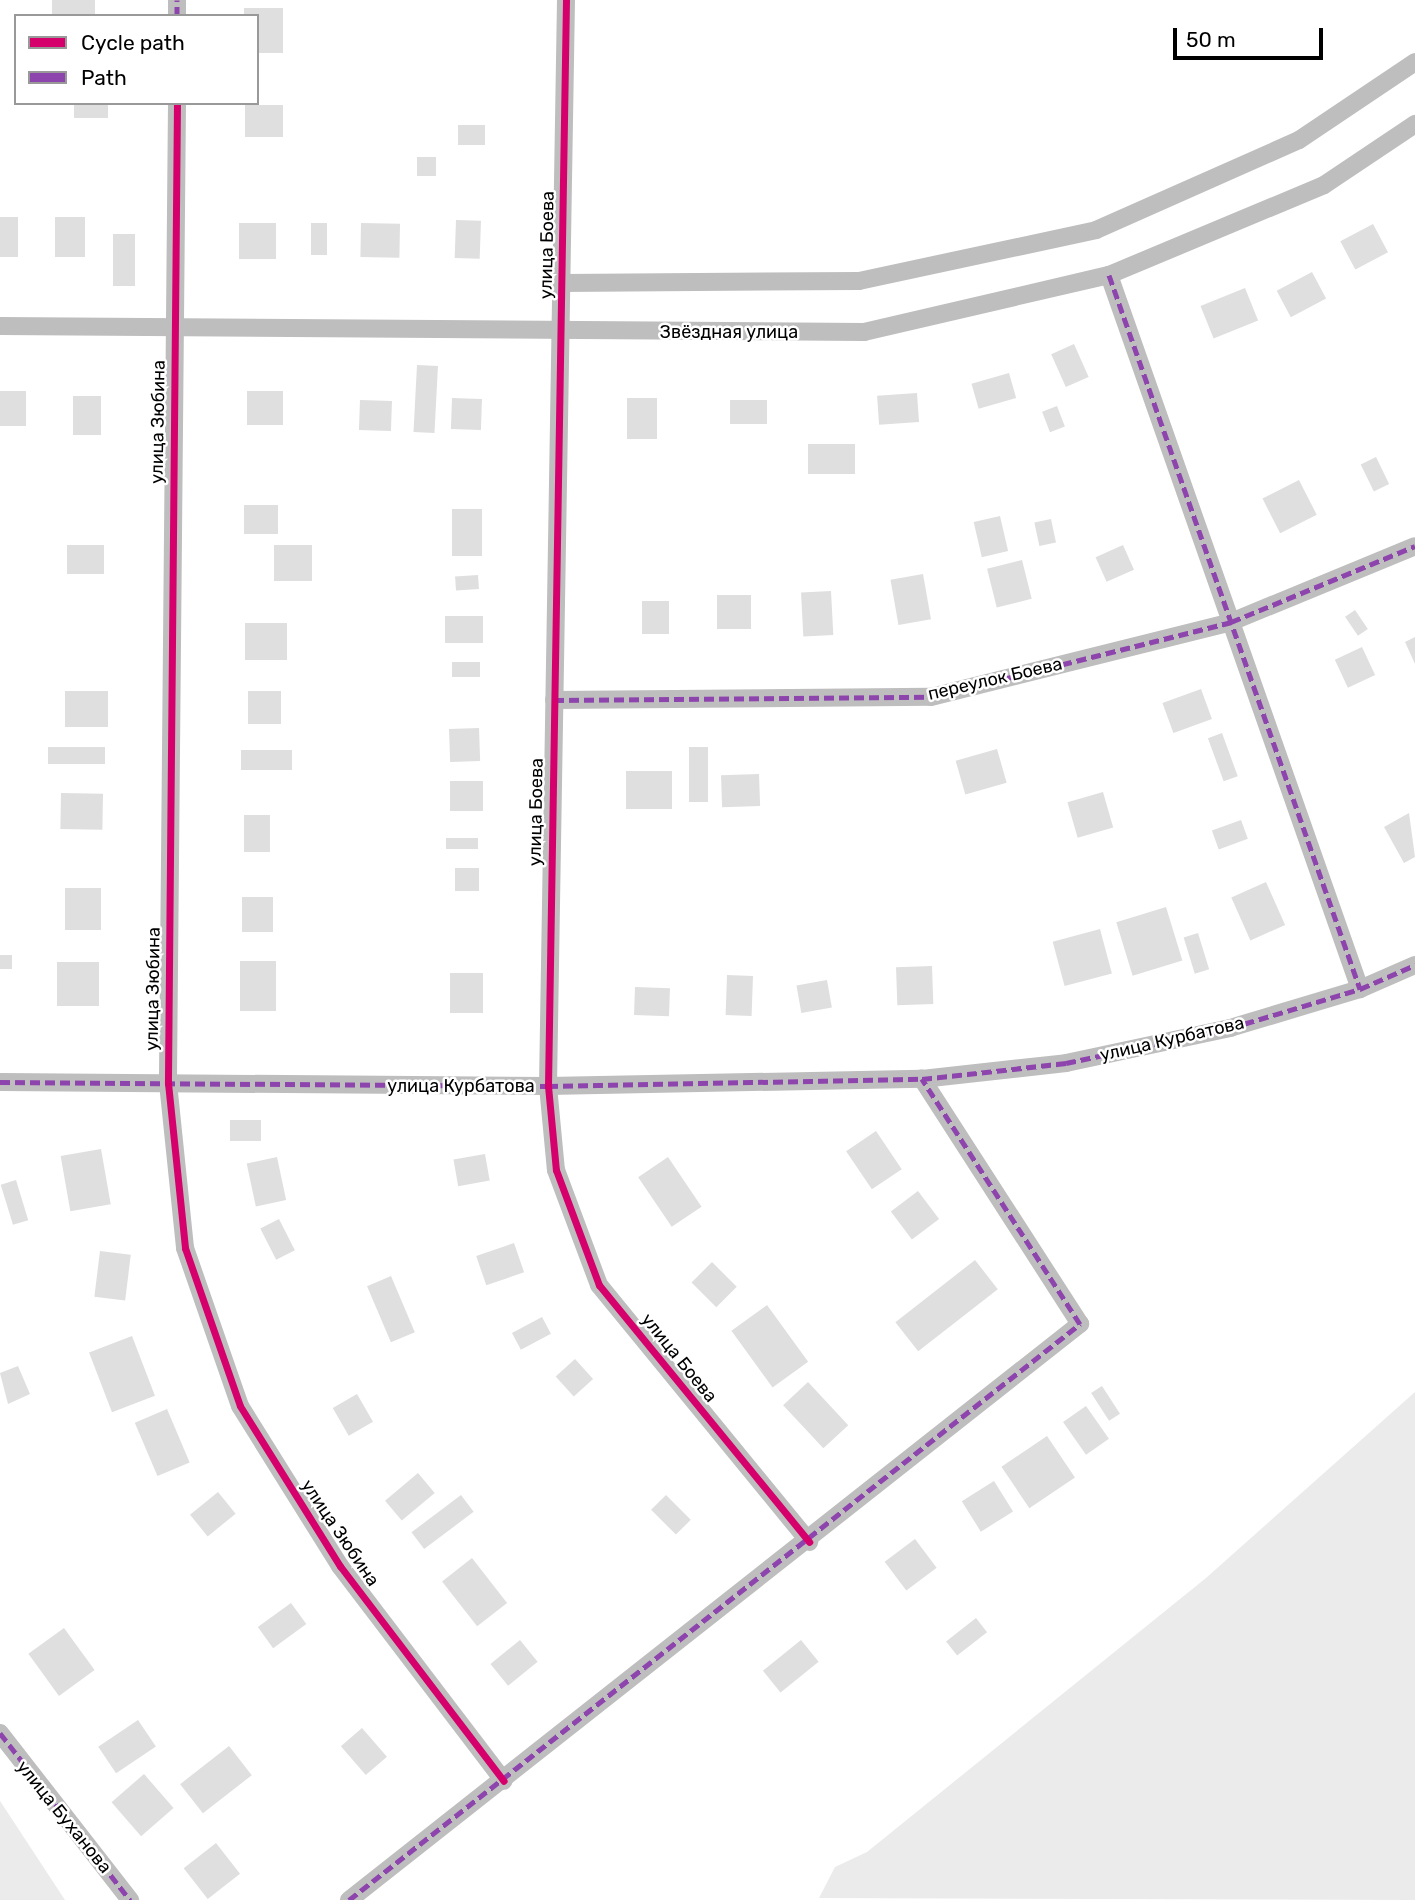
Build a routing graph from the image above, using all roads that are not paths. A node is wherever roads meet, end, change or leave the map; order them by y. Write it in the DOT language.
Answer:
graph roads {
  1 [pos="566,0"];
  2 [pos="1415,62"];
  3 [pos="177,105"];
  4 [pos="1415,124"];
  5 [pos="1109,275"];
  6 [pos="562,283"];
  7 [pos="0,326"];
  8 [pos="175,328"];
  9 [pos="561,333"];
  10 [pos="1415,545"];
  11 [pos="1231,622"];
  12 [pos="554,700"];
  13 [pos="1415,965"];
  14 [pos="1360,989"];
  15 [pos="922,1079"];
  16 [pos="0,1082"];
  17 [pos="168,1083"];
  18 [pos="548,1086"];
  19 [pos="809,1542"];
  20 [pos="0,1733"];
  21 [pos="5,1752"];
  22 [pos="504,1781"];
  23 [pos="130,1900"];
  24 [pos="349,1900"];
  1 -- 6 [label="street, улица Боева"];
  2 -- 6 [label="street"];
  3 -- 8 [label="street, улица Зюбина"];
  4 -- 5 [label="street, Звёздная улица"];
  5 -- 9 [label="street, Звёздная улица"];
  5 -- 11 [label="street"];
  6 -- 9 [label="street, улица Боева"];
  7 -- 8 [label="street, Звёздная улица"];
  8 -- 9 [label="street, Звёздная улица"];
  8 -- 17 [label="street, улица Зюбина"];
  9 -- 12 [label="street, улица Боева"];
  10 -- 11 [label="street, переулок Боева"];
  11 -- 12 [label="street, переулок Боева"];
  11 -- 14 [label="street"];
  12 -- 18 [label="street, улица Боева"];
  13 -- 14 [label="street, улица Курбатова"];
  14 -- 15 [label="street, улица Курбатова"];
  15 -- 18 [label="street, улица Курбатова"];
  15 -- 19 [label="street"];
  16 -- 17 [label="street, улица Курбатова"];
  17 -- 18 [label="street, улица Курбатова"];
  17 -- 22 [label="street, улица Зюбина"];
  18 -- 19 [label="street, улица Боева"];
  19 -- 22 [label="street"];
  20 -- 21 [label="street, улица Буханова"];
  21 -- 23 [label="street, улица Буханова"];
  22 -- 24 [label="street"];
}
